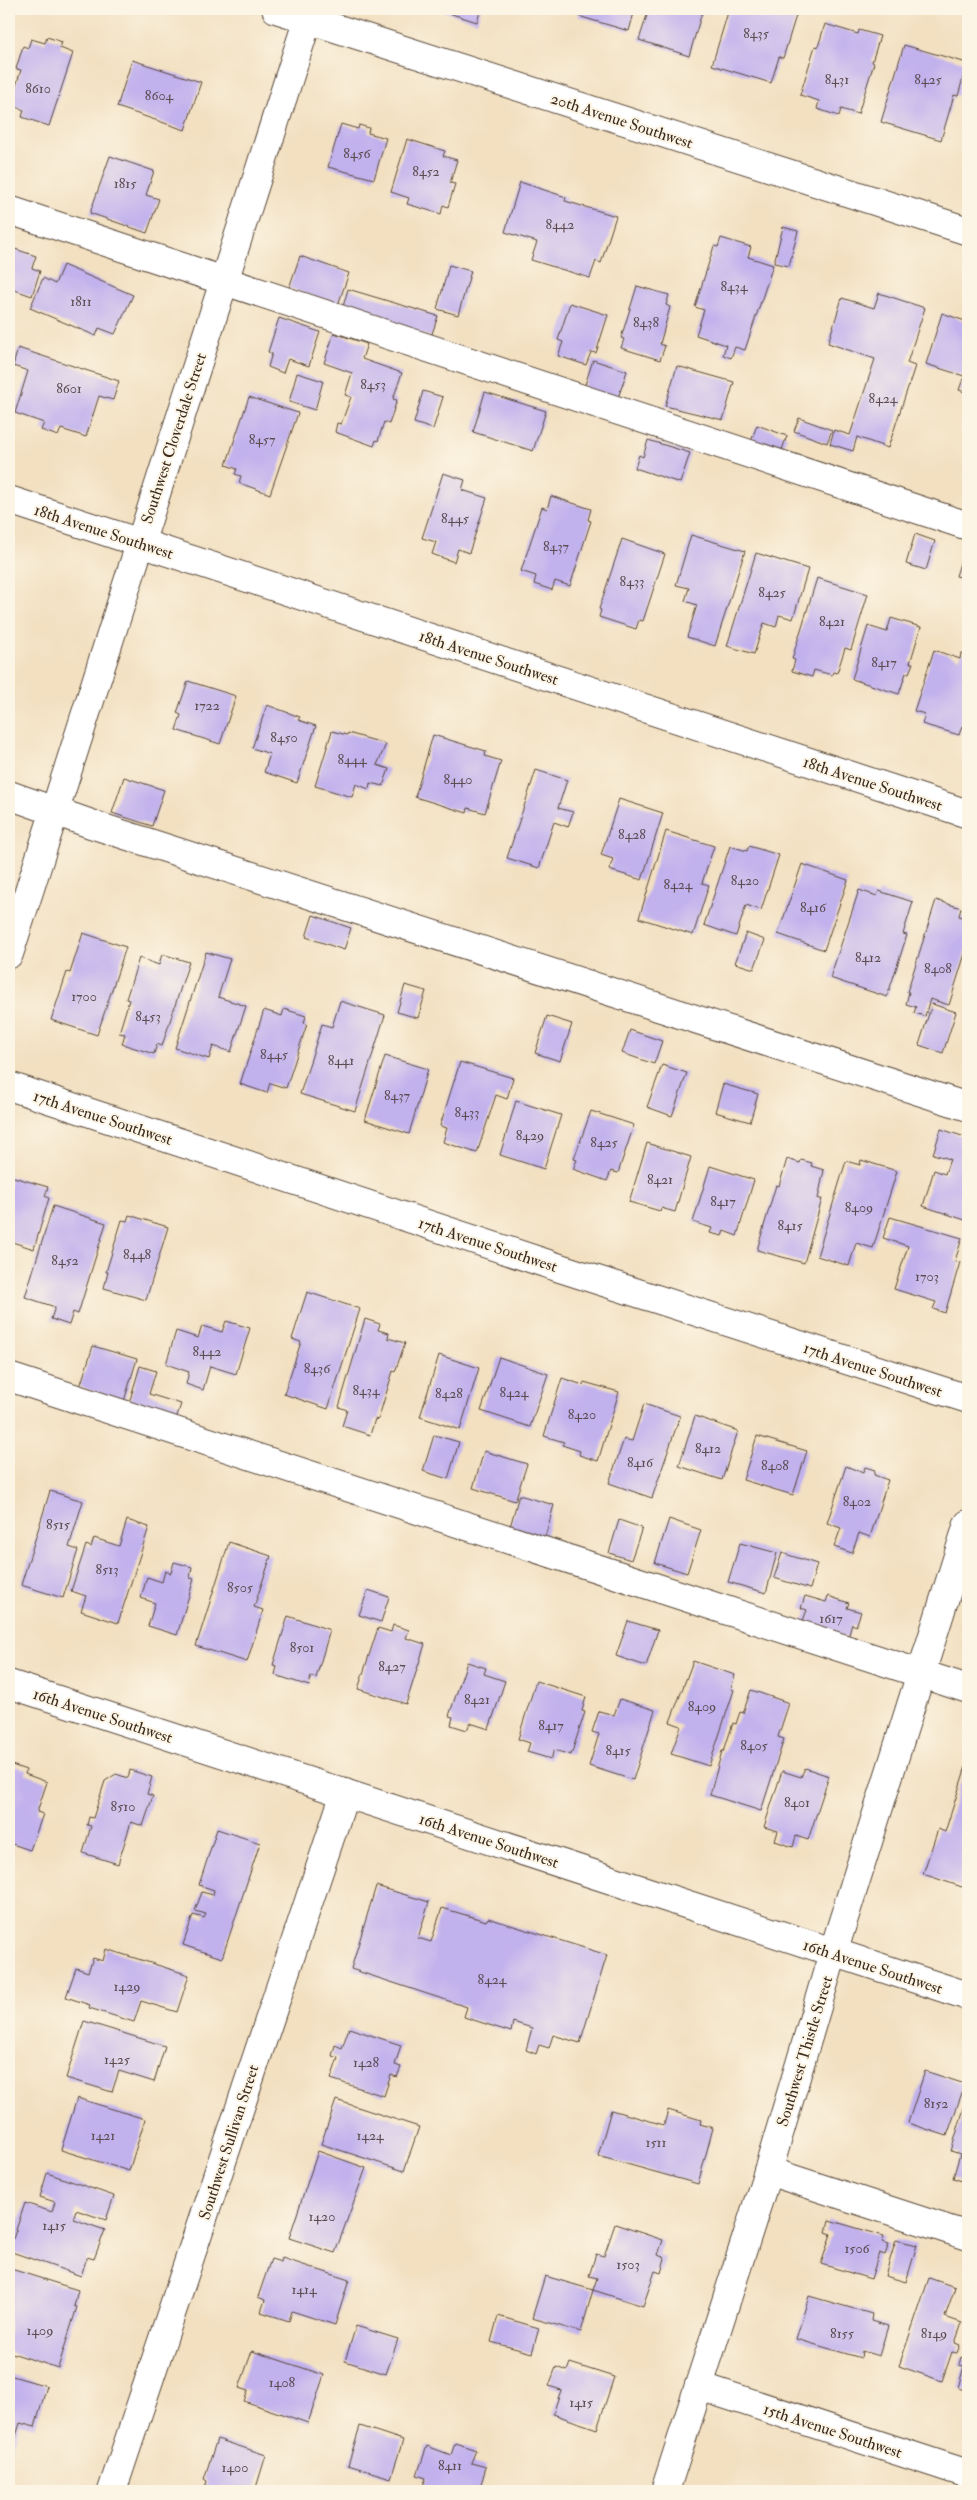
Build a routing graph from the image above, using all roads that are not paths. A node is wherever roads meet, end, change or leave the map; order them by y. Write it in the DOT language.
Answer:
graph roads {
  1 [pos="276,9"];
  2 [pos="310,14"];
  3 [pos="9,210"];
  4 [pos="968,231"];
  5 [pos="223,281"];
  6 [pos="9,500"];
  7 [pos="968,526"];
  8 [pos="139,542"];
  9 [pos="9,795"];
  10 [pos="54,812"];
  11 [pos="968,814"];
  12 [pos="9,954"];
  13 [pos="9,1086"];
  14 [pos="968,1107"];
  15 [pos="9,1377"];
  16 [pos="968,1400"];
  17 [pos="968,1524"];
  18 [pos="921,1673"];
  19 [pos="9,1684"];
  20 [pos="968,1688"];
  21 [pos="345,1793"];
  22 [pos="833,1953"];
  23 [pos="968,1996"];
  24 [pos="768,2171"];
  25 [pos="968,2236"];
  26 [pos="699,2386"];
  27 [pos="968,2474"];
  28 [pos="112,2491"];
  29 [pos="665,2491"];
  1 -- 2 [label="street, 20th Avenue Southwest"];
  2 -- 4 [label="street, 20th Avenue Southwest"];
  2 -- 5 [label="street, Southwest Cloverdale Street"];
  3 -- 5 [label="street"];
  5 -- 7 [label="street"];
  5 -- 8 [label="street, Southwest Cloverdale Street"];
  6 -- 8 [label="street, 18th Avenue Southwest"];
  8 -- 10 [label="street, Southwest Cloverdale Street"];
  8 -- 11 [label="street, 18th Avenue Southwest"];
  9 -- 10 [label="street"];
  10 -- 12 [label="street, Southwest Cloverdale Street"];
  10 -- 14 [label="street"];
  13 -- 16 [label="street, 17th Avenue Southwest"];
  15 -- 18 [label="street"];
  17 -- 18 [label="street, Southwest Thistle Street"];
  18 -- 20 [label="street"];
  18 -- 22 [label="street, Southwest Thistle Street"];
  19 -- 21 [label="street, 16th Avenue Southwest"];
  21 -- 22 [label="street, 16th Avenue Southwest"];
  21 -- 28 [label="street, Southwest Sullivan Street"];
  22 -- 23 [label="street, 16th Avenue Southwest"];
  22 -- 24 [label="street, Southwest Thistle Street"];
  24 -- 25 [label="street"];
  24 -- 26 [label="street, Southwest Thistle Street"];
  26 -- 27 [label="street, 15th Avenue Southwest"];
  26 -- 29 [label="street, Southwest Thistle Street"];
}
